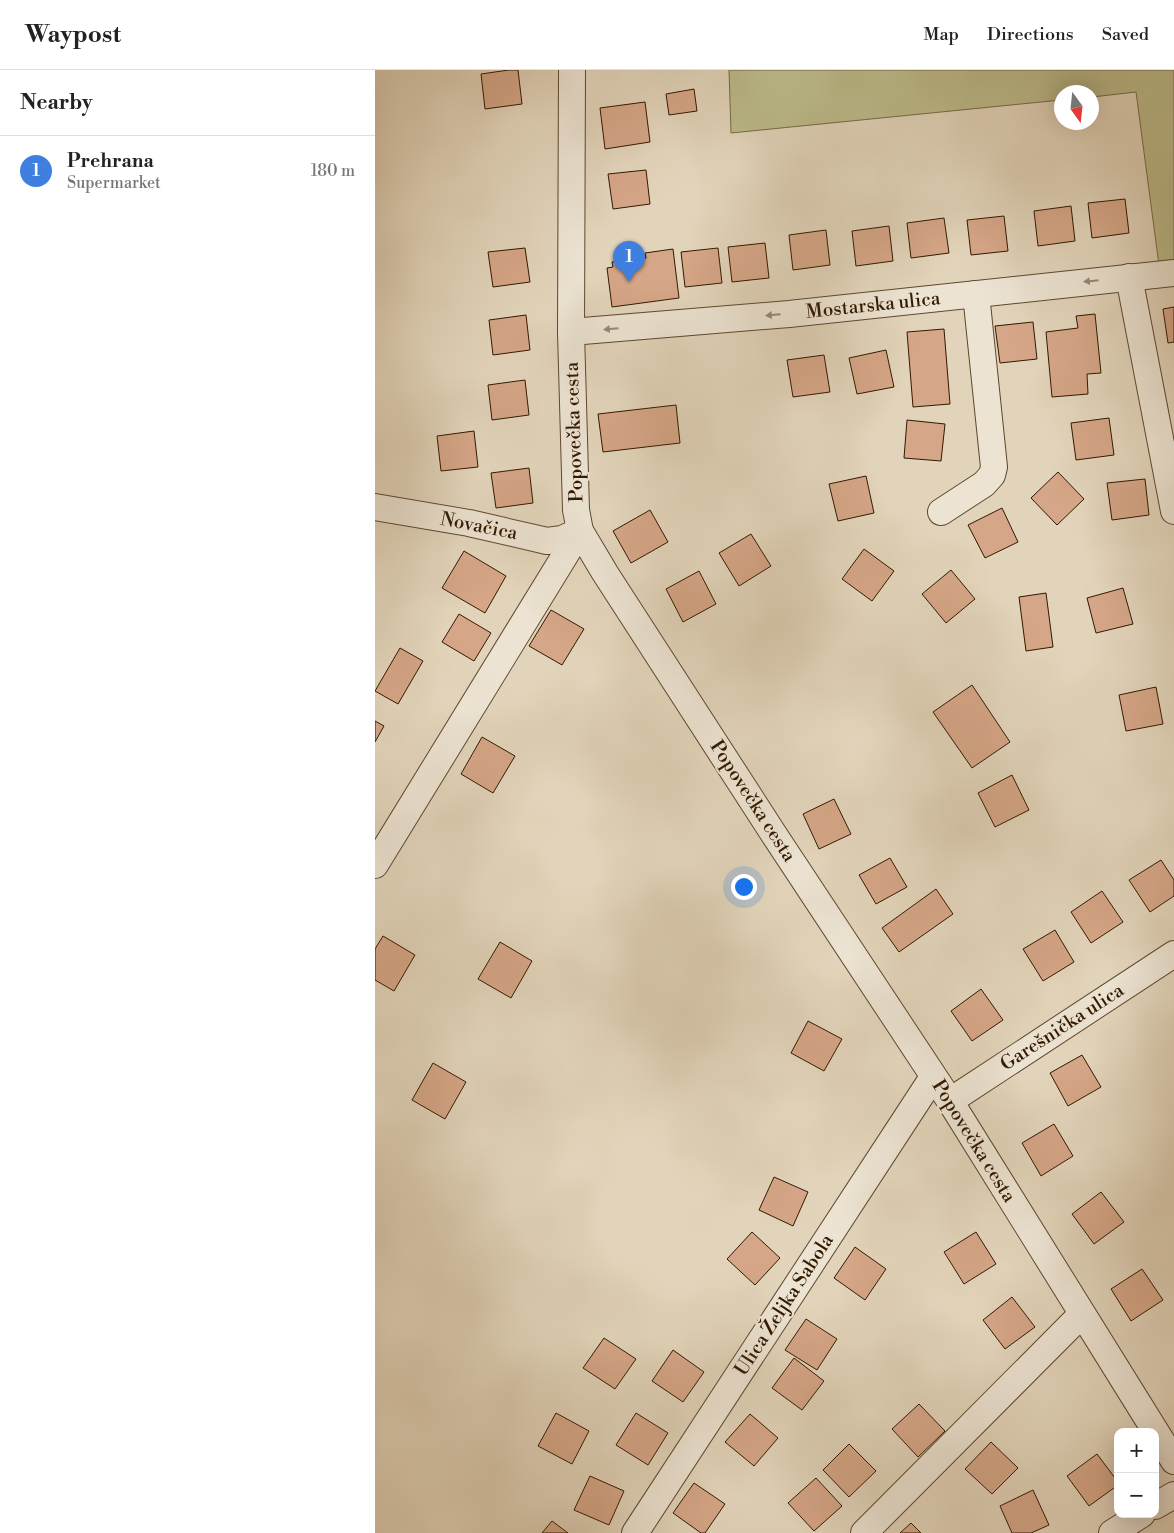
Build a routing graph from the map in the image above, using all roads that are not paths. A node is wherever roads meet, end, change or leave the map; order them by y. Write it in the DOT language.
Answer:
graph roads {
  1 [pos="572,70"];
  2 [pos="1174,273"];
  3 [pos="1129,277"];
  4 [pos="977,294"];
  5 [pos="571,332"];
  6 [pos="375,507"];
  7 [pos="1174,511"];
  8 [pos="941,512"];
  9 [pos="580,530"];
  10 [pos="375,866"];
  11 [pos="1174,954"];
  12 [pos="933,1077"];
  13 [pos="950,1101"];
  14 [pos="1082,1314"];
  15 [pos="1174,1460"];
  16 [pos="1174,1495"];
  17 [pos="1159,1504"];
  18 [pos="1136,1518"];
  19 [pos="635,1533"];
  20 [pos="864,1533"];
  21 [pos="1112,1533"];
  1 -- 5 [label="street, Popovečka cesta"];
  2 -- 3 [label="street, Mostarska ulica"];
  3 -- 4 [label="street, Mostarska ulica, one-way"];
  3 -- 7 [label="street"];
  4 -- 5 [label="street, Mostarska ulica, one-way"];
  4 -- 8 [label="street"];
  5 -- 9 [label="street, Popovečka cesta"];
  6 -- 9 [label="street, Novačica"];
  9 -- 10 [label="street"];
  9 -- 12 [label="street, Popovečka cesta"];
  11 -- 13 [label="street, Garešnička ulica"];
  12 -- 13 [label="street, Popovečka cesta"];
  12 -- 19 [label="street, Ulica Željka Sabola"];
  13 -- 14 [label="street, Popovečka cesta"];
  14 -- 15 [label="street, Popovečka cesta"];
  14 -- 20 [label="street"];
  16 -- 17 [label="street"];
  18 -- 21 [label="street"];
}
